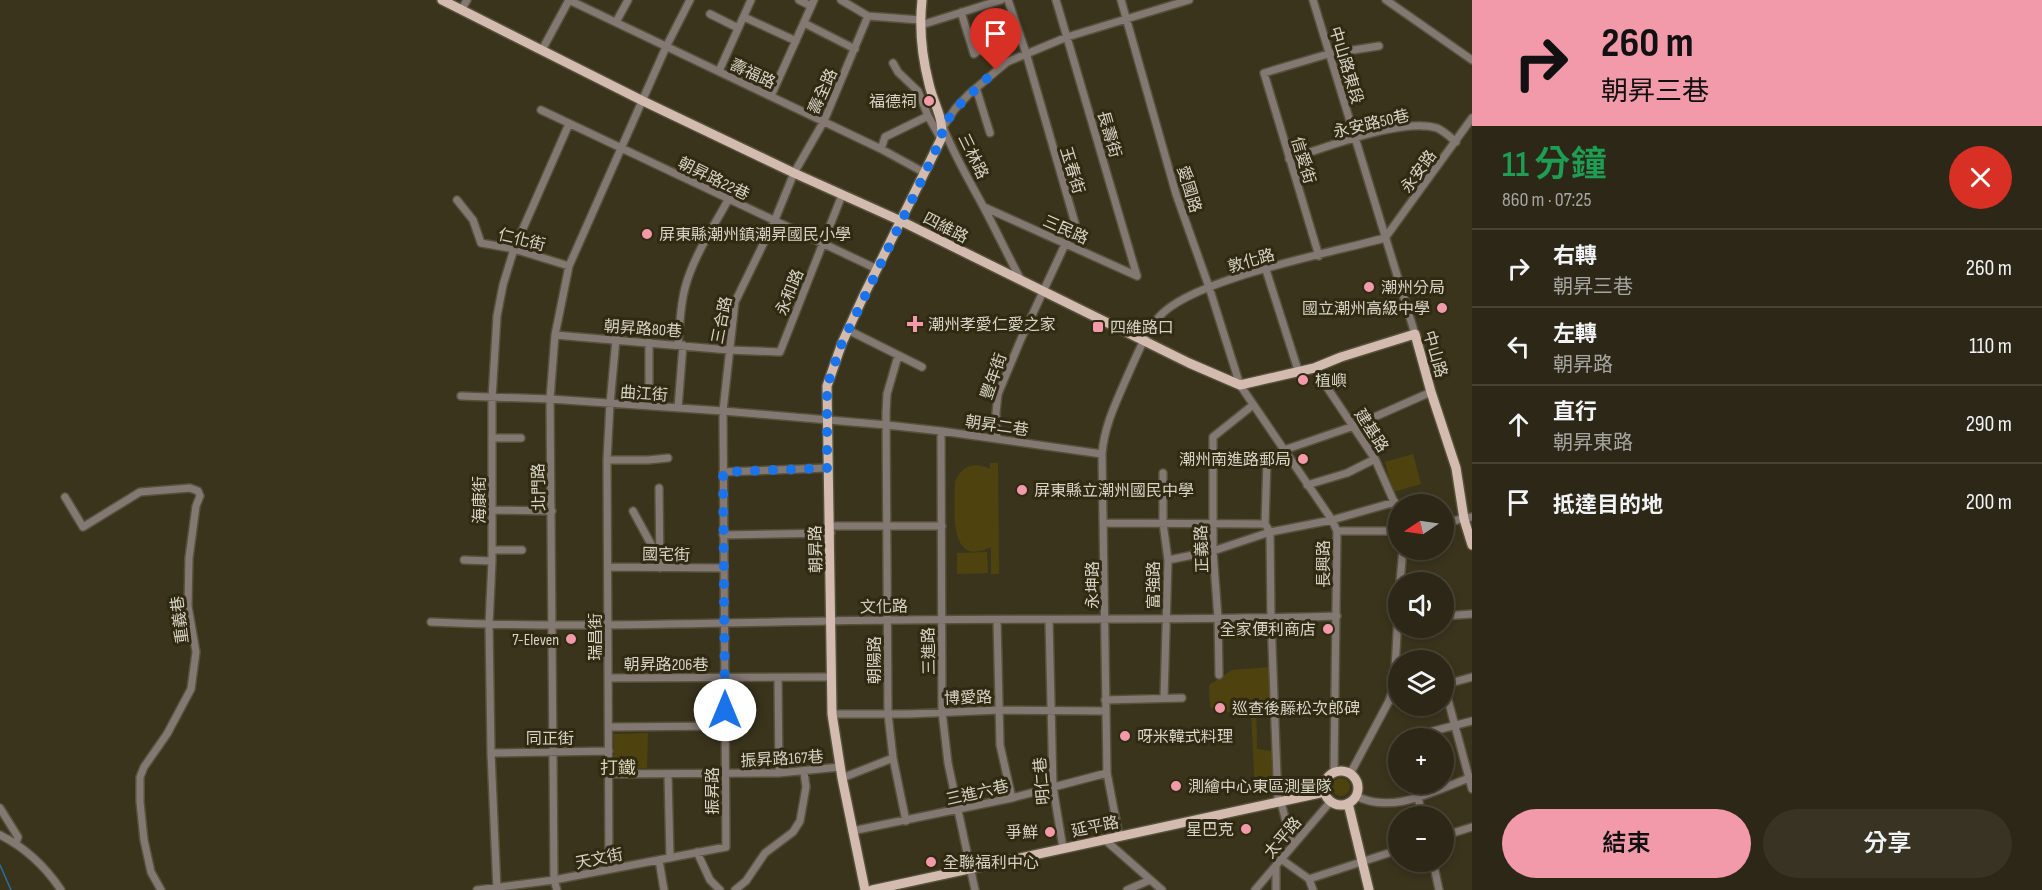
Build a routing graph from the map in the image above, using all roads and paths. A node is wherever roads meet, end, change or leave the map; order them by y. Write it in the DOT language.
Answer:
graph roads {
  1 [pos="442,0"];
  2 [pos="467,0"];
  3 [pos="569,0"];
  4 [pos="628,0"];
  5 [pos="690,0"];
  6 [pos="751,0"];
  7 [pos="799,0"];
  8 [pos="841,0"];
  9 [pos="922,0"];
  10 [pos="1001,0"];
  11 [pos="1008,0"];
  12 [pos="1056,0"];
  13 [pos="1121,0"];
  14 [pos="1189,0"];
  15 [pos="1313,0"];
  16 [pos="1386,0"];
  17 [pos="813,3"];
  18 [pos="462,9"];
  19 [pos="962,12"];
  20 [pos="710,14"];
  21 [pos="868,16"];
  22 [pos="744,17"];
  23 [pos="1126,19"];
  24 [pos="616,22"];
  25 [pos="804,23"];
  26 [pos="920,23"];
  27 [pos="738,28"];
  28 [pos="997,36"];
  29 [pos="1067,37"];
  30 [pos="796,41"];
  31 [pos="1378,46"];
  32 [pos="666,47"];
  33 [pos="855,49"];
  34 [pos="543,50"];
  35 [pos="1026,53"];
  36 [pos="1328,54"];
  37 [pos="1472,60"];
  38 [pos="893,63"];
  39 [pos="719,71"];
  40 [pos="929,85"];
  41 [pos="976,88"];
  42 [pos="918,91"];
  43 [pos="771,96"];
  44 [pos="643,101"];
  45 [pos="541,110"];
  46 [pos="928,116"];
  47 [pos="1472,118"];
  48 [pos="824,121"];
  49 [pos="569,123"];
  50 [pos="943,127"];
  51 [pos="990,133"];
  52 [pos="1355,138"];
  53 [pos="941,139"];
  54 [pos="1456,142"];
  55 [pos="622,148"];
  56 [pos="881,148"];
  57 [pos="1289,159"];
  58 [pos="794,173"];
  59 [pos="925,173"];
  60 [pos="842,195"];
  61 [pos="457,200"];
  62 [pos="728,200"];
  63 [pos="984,207"];
  64 [pos="901,221"];
  65 [pos="774,222"];
  66 [pos="1385,238"];
  67 [pos="1065,243"];
  68 [pos="822,244"];
  69 [pos="513,249"];
  70 [pos="1318,256"];
  71 [pos="570,266"];
  72 [pos="877,269"];
  73 [pos="1266,270"];
  74 [pos="1137,276"];
  75 [pos="1022,281"];
  76 [pos="1209,287"];
  77 [pos="1044,292"];
  78 [pos="848,330"];
  79 [pos="1415,334"];
  80 [pos="555,335"];
  81 [pos="616,339"];
  82 [pos="649,342"];
  83 [pos="1144,342"];
  84 [pos="680,344"];
  85 [pos="729,350"];
  86 [pos="898,356"];
  87 [pos="922,367"];
  88 [pos="1314,368"];
  89 [pos="1298,370"];
  90 [pos="1240,384"];
  91 [pos="1431,392"];
  92 [pos="461,396"];
  93 [pos="492,398"];
  94 [pos="550,399"];
  95 [pos="610,404"];
  96 [pos="1253,405"];
  97 [pos="649,406"];
  98 [pos="678,408"];
  99 [pos="723,411"];
  100 [pos="826,421"];
  101 [pos="887,425"];
  102 [pos="1354,426"];
  103 [pos="941,431"];
  104 [pos="492,438"];
  105 [pos="521,438"];
  106 [pos="997,439"];
  107 [pos="1284,450"];
  108 [pos="1102,454"];
  109 [pos="668,458"];
  110 [pos="1375,459"];
  111 [pos="608,460"];
  112 [pos="827,468"];
  113 [pos="723,472"];
  114 [pos="1163,473"];
  115 [pos="1307,485"];
  116 [pos="659,488"];
  117 [pos="1391,494"];
  118 [pos="65,497"];
  119 [pos="1388,504"];
  120 [pos="492,510"];
  121 [pos="552,511"];
  122 [pos="633,511"];
  123 [pos="1468,518"];
  124 [pos="1332,520"];
  125 [pos="1105,523"];
  126 [pos="1214,523"];
  127 [pos="1163,524"];
  128 [pos="1265,524"];
  129 [pos="888,525"];
  130 [pos="942,526"];
  131 [pos="831,530"];
  132 [pos="1337,531"];
  133 [pos="1388,531"];
  134 [pos="1270,532"];
  135 [pos="723,535"];
  136 [pos="1472,545"];
  137 [pos="492,550"];
  138 [pos="522,550"];
  139 [pos="1214,551"];
  140 [pos="659,559"];
  141 [pos="464,560"];
  142 [pos="1168,560"];
  143 [pos="492,561"];
  144 [pos="608,567"];
  145 [pos="660,568"];
  146 [pos="724,568"];
  147 [pos="1472,614"];
  148 [pos="1454,615"];
  149 [pos="1337,616"];
  150 [pos="1218,618"];
  151 [pos="1271,618"];
  152 [pos="942,619"];
  153 [pos="1105,619"];
  154 [pos="1167,619"];
  155 [pos="887,620"];
  156 [pos="997,620"];
  157 [pos="1049,620"];
  158 [pos="831,621"];
  159 [pos="431,622"];
  160 [pos="725,623"];
  161 [pos="552,624"];
  162 [pos="608,624"];
  163 [pos="489,625"];
  164 [pos="1220,675"];
  165 [pos="831,677"];
  166 [pos="1472,677"];
  167 [pos="609,678"];
  168 [pos="724,678"];
  169 [pos="778,678"];
  170 [pos="1454,682"];
  171 [pos="1164,698"];
  172 [pos="1182,698"];
  173 [pos="1105,700"];
  174 [pos="1388,703"];
  175 [pos="1336,706"];
  176 [pos="1274,707"];
  177 [pos="999,710"];
  178 [pos="942,711"];
  179 [pos="1052,711"];
  180 [pos="1105,711"];
  181 [pos="832,714"];
  182 [pos="888,714"];
  183 [pos="1451,716"];
  184 [pos="1472,721"];
  185 [pos="609,726"];
  186 [pos="725,726"];
  187 [pos="1454,727"];
  188 [pos="553,752"];
  189 [pos="609,752"];
  190 [pos="491,753"];
  191 [pos="893,758"];
  192 [pos="840,767"];
  193 [pos="804,772"];
  194 [pos="1334,772"];
  195 [pos="779,773"];
  196 [pos="1107,773"];
  197 [pos="609,774"];
  198 [pos="668,774"];
  199 [pos="725,774"];
  200 [pos="1350,774"];
  201 [pos="1471,777"];
  202 [pos="842,778"];
  203 [pos="1454,784"];
  204 [pos="1053,787"];
  205 [pos="1472,789"];
  206 [pos="1325,792"];
  207 [pos="1426,794"];
  208 [pos="1356,796"];
  209 [pos="1418,797"];
  210 [pos="1012,798"];
  211 [pos="1331,801"];
  212 [pos="1280,802"];
  213 [pos="1348,803"];
  214 [pos="1420,806"];
  215 [pos="0,808"];
  216 [pos="957,810"];
  217 [pos="906,821"];
  218 [pos="1472,826"];
  219 [pos="852,831"];
  220 [pos="1454,832"];
  221 [pos="0,835"];
  222 [pos="1119,836"];
  223 [pos="1104,839"];
  224 [pos="16,843"];
  225 [pos="1292,845"];
  226 [pos="726,847"];
  227 [pos="1064,848"];
  228 [pos="697,852"];
  229 [pos="1388,853"];
  230 [pos="670,858"];
  231 [pos="659,860"];
  232 [pos="1363,860"];
  233 [pos="1278,862"];
  234 [pos="970,868"];
  235 [pos="609,869"];
  236 [pos="1435,872"];
  237 [pos="1309,879"];
  238 [pos="554,880"];
  239 [pos="1150,880"];
  240 [pos="497,888"];
  241 [pos="61,890"];
  242 [pos="161,890"];
  243 [pos="477,890"];
  244 [pos="556,890"];
  245 [pos="664,890"];
  246 [pos="720,890"];
  247 [pos="735,890"];
  248 [pos="866,890"];
  249 [pos="872,890"];
  250 [pos="975,890"];
  251 [pos="1127,890"];
  252 [pos="1162,890"];
  253 [pos="1255,890"];
  254 [pos="1276,890"];
  255 [pos="1313,890"];
  256 [pos="1369,890"];
  257 [pos="1439,890"];
  1 -- 18 [label="main road, 四維路"];
  2 -- 18 [label="street"];
  3 -- 24 [label="street, 壽福路"];
  3 -- 34 [label="street"];
  4 -- 24 [label="street"];
  5 -- 32 [label="street, 北門路"];
  6 -- 22 [label="street"];
  7 -- 17 [label="street"];
  8 -- 21 [label="street"];
  9 -- 26 [label="main road, 三林路"];
  10 -- 19 [label="street"];
  11 -- 35 [label="street, 玉春街"];
  12 -- 29 [label="street, 長壽街"];
  13 -- 23 [label="street, 愛國路"];
  14 -- 23 [label="street"];
  15 -- 36 [label="street, 中山路東段"];
  16 -- 37 [label="street"];
  17 -- 25 [label="street"];
  18 -- 34 [label="main road, 四維路"];
  19 -- 26 [label="street"];
  19 -- 28 [label="street"];
  20 -- 27 [label="street"];
  21 -- 26 [label="street"];
  21 -- 33 [label="street, 壽全路"];
  22 -- 27 [label="street"];
  22 -- 30 [label="street"];
  23 -- 29 [label="street"];
  23 -- 76 [label="street, 愛國路"];
  24 -- 32 [label="street, 壽福路"];
  25 -- 30 [label="street"];
  25 -- 33 [label="street"];
  26 -- 40 [label="main road, 三林路"];
  27 -- 39 [label="street"];
  29 -- 35 [label="street"];
  29 -- 74 [label="street, 長壽街"];
  30 -- 43 [label="street"];
  31 -- 36 [label="street"];
  32 -- 39 [label="street, 壽福路"];
  32 -- 44 [label="street, 北門路"];
  33 -- 48 [label="street, 壽全路"];
  34 -- 44 [label="main road, 四維路"];
  35 -- 41 [label="street"];
  35 -- 67 [label="street, 玉春街"];
  36 -- 52 [label="street, 中山路東段"];
  36 -- 57 [label="street, 信愛街"];
  38 -- 42 [label="street"];
  39 -- 43 [label="street, 壽福路"];
  40 -- 42 [label="street"];
  40 -- 50 [label="main road, 三林路"];
  41 -- 50 [label="street"];
  41 -- 51 [label="street"];
  42 -- 46 [label="street"];
  43 -- 48 [label="street, 壽福路"];
  44 -- 55 [label="street, 北門路"];
  44 -- 58 [label="main road, 四維路"];
  45 -- 49 [label="street, 朝昇路22巷"];
  46 -- 53 [label="street"];
  46 -- 56 [label="street"];
  47 -- 54 [label="street, 永安路"];
  48 -- 56 [label="street, 壽福路"];
  48 -- 58 [label="street, 壽全路"];
  49 -- 55 [label="street, 朝昇路22巷"];
  49 -- 69 [label="street, 海康街"];
  50 -- 53 [label="main road, 朝昇路"];
  50 -- 63 [label="street, 三林路"];
  52 -- 54 [label="street, 永安路50巷"];
  52 -- 57 [label="street, 永安路50巷"];
  52 -- 66 [label="street, 中山路"];
  53 -- 59 [label="main road, 朝昇路"];
  54 -- 66 [label="street, 永安路"];
  55 -- 62 [label="street, 朝昇路22巷"];
  55 -- 71 [label="street, 北門路"];
  56 -- 59 [label="street, 壽福路"];
  57 -- 70 [label="street, 信愛街"];
  58 -- 60 [label="main road, 四維路"];
  58 -- 65 [label="street, 三合路"];
  59 -- 64 [label="main road, 朝昇路"];
  60 -- 64 [label="main road, 四維路"];
  60 -- 68 [label="street, 永和路"];
  61 -- 69 [label="street, 仁化街"];
  62 -- 65 [label="street, 朝昇路22巷"];
  62 -- 84 [label="street"];
  63 -- 67 [label="street, 三民路"];
  63 -- 75 [label="street, 三林路"];
  64 -- 72 [label="main road, 朝昇路"];
  64 -- 75 [label="main road, 四維路"];
  65 -- 68 [label="street, 朝昇路22巷"];
  65 -- 85 [label="street, 三合路"];
  66 -- 70 [label="street, 敦化路"];
  66 -- 79 [label="street, 中山路"];
  67 -- 74 [label="street, 三民路"];
  67 -- 77 [label="street, 玉春街"];
  68 -- 72 [label="street, 朝昇路22巷"];
  68 -- 85 [label="street, 永和路"];
  69 -- 71 [label="street, 仁化街"];
  69 -- 93 [label="street, 海康街"];
  70 -- 73 [label="street, 敦化路"];
  71 -- 80 [label="street, 北門路"];
  72 -- 78 [label="main road, 朝昇路"];
  73 -- 76 [label="street, 敦化路"];
  73 -- 89 [label="street"];
  75 -- 77 [label="main road, 四維路"];
  76 -- 83 [label="street, 敦化路"];
  76 -- 90 [label="street, 愛國路"];
  77 -- 83 [label="main road, 四維路"];
  77 -- 106 [label="street, 豐年街"];
  78 -- 86 [label="street"];
  78 -- 100 [label="main road, 朝昇路"];
  79 -- 88 [label="main road"];
  79 -- 91 [label="main road, 中山路"];
  80 -- 81 [label="street, 朝昇路80巷"];
  80 -- 94 [label="street, 北門路"];
  81 -- 82 [label="street, 朝昇路80巷"];
  81 -- 95 [label="street, 瑞昌街"];
  82 -- 84 [label="street, 朝昇路80巷"];
  82 -- 97 [label="street"];
  83 -- 90 [label="main road, 四維路"];
  83 -- 108 [label="street, 永坤路"];
  84 -- 85 [label="street, 朝昇路80巷"];
  84 -- 98 [label="street"];
  85 -- 99 [label="street, 三合路"];
  86 -- 87 [label="street"];
  86 -- 101 [label="street"];
  88 -- 89 [label="main road"];
  88 -- 102 [label="street, 建基路"];
  89 -- 90 [label="main road"];
  90 -- 96 [label="street, 長興路"];
  91 -- 102 [label="street"];
  91 -- 123 [label="main road, 中山路"];
  92 -- 93 [label="street, 曲江街"];
  93 -- 94 [label="street, 曲江街"];
  93 -- 104 [label="street, 海康街"];
  94 -- 95 [label="street, 曲江街"];
  94 -- 121 [label="street, 北門路"];
  95 -- 97 [label="street, 曲江街"];
  95 -- 111 [label="street, 瑞昌街"];
  96 -- 107 [label="street, 長興路"];
  96 -- 126 [label="street, 正義路"];
  97 -- 98 [label="street, 曲江街"];
  98 -- 99 [label="street, 曲江街"];
  99 -- 100 [label="street, 曲江街"];
  99 -- 113 [label="street, 振昇路"];
  100 -- 101 [label="street, 朝昇二巷"];
  100 -- 112 [label="main road, 朝昇路"];
  101 -- 103 [label="street, 朝昇二巷"];
  101 -- 129 [label="street, 朝陽路"];
  102 -- 107 [label="street"];
  102 -- 110 [label="street, 建基路"];
  103 -- 106 [label="street, 朝昇二巷"];
  103 -- 130 [label="street, 三進路"];
  104 -- 105 [label="street"];
  104 -- 120 [label="street, 海康街"];
  106 -- 108 [label="street, 朝昇二巷"];
  107 -- 115 [label="street, 長興路"];
  107 -- 128 [label="street"];
  108 -- 125 [label="street, 永坤路"];
  109 -- 111 [label="street"];
  110 -- 115 [label="street"];
  110 -- 117 [label="street, 建基路"];
  111 -- 144 [label="street, 瑞昌街"];
  112 -- 113 [label="street"];
  112 -- 131 [label="main road, 朝昇路"];
  113 -- 135 [label="street, 振昇路"];
  114 -- 127 [label="street, 富強路"];
  115 -- 124 [label="street, 長興路"];
  116 -- 140 [label="street"];
  118 -- 242 [label="street, 重義巷"];
  119 -- 124 [label="street"];
  120 -- 121 [label="street"];
  120 -- 137 [label="street, 海康街"];
  121 -- 161 [label="street, 北門路"];
  122 -- 140 [label="street"];
  123 -- 136 [label="main road, 中山路"];
  124 -- 132 [label="street, 長興路"];
  124 -- 134 [label="street"];
  125 -- 127 [label="street"];
  125 -- 153 [label="street, 永坤路"];
  126 -- 127 [label="street"];
  126 -- 128 [label="street"];
  126 -- 139 [label="street, 正義路"];
  127 -- 142 [label="street, 富強路"];
  128 -- 134 [label="street"];
  129 -- 130 [label="street"];
  129 -- 131 [label="street"];
  129 -- 155 [label="street, 朝陽路"];
  130 -- 152 [label="street, 三進路"];
  131 -- 135 [label="street"];
  131 -- 158 [label="main road, 朝昇路"];
  132 -- 133 [label="street"];
  132 -- 149 [label="street, 長興路"];
  134 -- 139 [label="street"];
  134 -- 151 [label="street"];
  135 -- 146 [label="street, 振昇路"];
  137 -- 138 [label="street"];
  137 -- 143 [label="street, 海康街"];
  139 -- 142 [label="street"];
  139 -- 150 [label="street, 正義路"];
  140 -- 145 [label="street"];
  141 -- 143 [label="street"];
  142 -- 154 [label="street, 富強路"];
  143 -- 163 [label="street, 海康街"];
  144 -- 145 [label="street, 國宅街"];
  144 -- 162 [label="street, 瑞昌街"];
  145 -- 146 [label="street, 國宅街"];
  146 -- 160 [label="street, 振昇路"];
  147 -- 148 [label="street"];
  149 -- 151 [label="street, 文化路"];
  149 -- 175 [label="street, 長興路"];
  150 -- 151 [label="street, 文化路"];
  150 -- 154 [label="street, 文化路"];
  150 -- 164 [label="street, 正義路"];
  151 -- 176 [label="street"];
  152 -- 155 [label="street, 文化路"];
  152 -- 156 [label="street, 文化路"];
  152 -- 178 [label="street, 三進路"];
  153 -- 154 [label="street, 文化路"];
  153 -- 157 [label="street, 文化路"];
  153 -- 173 [label="street, 永坤路"];
  154 -- 171 [label="street, 富強路"];
  155 -- 158 [label="street, 文化路"];
  155 -- 182 [label="street, 朝陽路"];
  156 -- 157 [label="street, 文化路"];
  156 -- 177 [label="street"];
  157 -- 179 [label="street, 明仁巷"];
  158 -- 160 [label="street, 文化路"];
  158 -- 165 [label="main road, 朝昇路"];
  159 -- 163 [label="street, 文化路"];
  160 -- 162 [label="street, 文化路"];
  160 -- 168 [label="street, 振昇路"];
  161 -- 162 [label="street, 文化路"];
  161 -- 163 [label="street, 文化路"];
  161 -- 188 [label="street, 北門路"];
  162 -- 167 [label="street, 瑞昌街"];
  163 -- 190 [label="street, 海康街"];
  165 -- 169 [label="street, 朝昇路206巷"];
  165 -- 181 [label="main road, 朝昇路"];
  166 -- 170 [label="street"];
  167 -- 168 [label="street, 朝昇路206巷"];
  167 -- 185 [label="street, 瑞昌街"];
  168 -- 169 [label="street, 朝昇路206巷"];
  168 -- 186 [label="street, 振昇路"];
  169 -- 195 [label="street"];
  171 -- 172 [label="street"];
  171 -- 173 [label="street"];
  173 -- 180 [label="street, 永坤路"];
  174 -- 200 [label="street"];
  175 -- 176 [label="street"];
  175 -- 194 [label="street, 長興路"];
  176 -- 212 [label="street"];
  177 -- 178 [label="street, 博愛路"];
  177 -- 179 [label="street, 博愛路"];
  177 -- 210 [label="street"];
  178 -- 182 [label="street, 博愛路"];
  178 -- 216 [label="street, 三進路"];
  179 -- 180 [label="street, 博愛路"];
  179 -- 204 [label="street, 明仁巷"];
  180 -- 196 [label="street, 永坤路"];
  181 -- 182 [label="street, 博愛路"];
  181 -- 192 [label="main road, 朝昇路"];
  182 -- 191 [label="street, 朝陽路"];
  183 -- 187 [label="street"];
  184 -- 187 [label="street"];
  185 -- 186 [label="street"];
  185 -- 189 [label="street, 瑞昌街"];
  186 -- 199 [label="street, 振昇路"];
  187 -- 201 [label="street"];
  188 -- 189 [label="street, 同正街"];
  188 -- 190 [label="street, 同正街"];
  188 -- 238 [label="street, 北門路"];
  189 -- 197 [label="street, 瑞昌街"];
  190 -- 240 [label="street, 海康街"];
  191 -- 202 [label="street"];
  191 -- 217 [label="street, 朝陽路"];
  192 -- 193 [label="street, 振昇路167巷"];
  192 -- 202 [label="main road, 朝昇路"];
  193 -- 195 [label="street, 振昇路167巷"];
  193 -- 247 [label="street"];
  194 -- 200 [label="main road"];
  194 -- 206 [label="main road"];
  195 -- 199 [label="street, 振昇路167巷"];
  196 -- 204 [label="street, 三進六巷"];
  196 -- 222 [label="street, 永坤路"];
  197 -- 198 [label="street, 振昇路167巷"];
  197 -- 235 [label="street, 瑞昌街"];
  198 -- 199 [label="street, 振昇路167巷"];
  198 -- 230 [label="street"];
  199 -- 226 [label="street, 振昇路"];
  200 -- 208 [label="main road"];
  201 -- 203 [label="street"];
  201 -- 205 [label="street"];
  202 -- 219 [label="main road, 朝昇路"];
  204 -- 210 [label="street, 三進六巷"];
  204 -- 227 [label="street, 明仁巷"];
  206 -- 211 [label="main road"];
  206 -- 212 [label="main road, 延平路"];
  207 -- 209 [label="street"];
  208 -- 209 [label="street"];
  208 -- 213 [label="main road"];
  209 -- 214 [label="street"];
  210 -- 216 [label="street, 三進六巷"];
  211 -- 213 [label="main road"];
  211 -- 225 [label="street, 太平路"];
  212 -- 222 [label="main road, 延平路"];
  212 -- 225 [label="street"];
  213 -- 232 [label="main road"];
  215 -- 224 [label="street"];
  216 -- 217 [label="street, 三進六巷"];
  216 -- 234 [label="street, 三進路"];
  217 -- 219 [label="street, 三進六巷"];
  218 -- 220 [label="street"];
  219 -- 248 [label="main road, 朝昇路"];
  221 -- 224 [label="street"];
  222 -- 223 [label="main road, 延平路"];
  223 -- 227 [label="main road, 延平路"];
  223 -- 239 [label="street"];
  224 -- 241 [label="street"];
  225 -- 233 [label="street, 太平路"];
  226 -- 228 [label="street, 天文街"];
  227 -- 234 [label="main road, 延平路"];
  228 -- 230 [label="street, 天文街"];
  228 -- 246 [label="street"];
  229 -- 232 [label="street"];
  230 -- 231 [label="street, 天文街"];
  231 -- 235 [label="street, 天文街"];
  231 -- 245 [label="street"];
  232 -- 237 [label="street"];
  232 -- 256 [label="main road"];
  233 -- 237 [label="street"];
  233 -- 253 [label="street, 太平路"];
  233 -- 254 [label="street"];
  234 -- 249 [label="main road, 延平路"];
  234 -- 250 [label="street, 三進路"];
  235 -- 238 [label="street, 天文街"];
  236 -- 257 [label="street"];
  237 -- 255 [label="street"];
  238 -- 240 [label="street, 天文街"];
  238 -- 244 [label="street, 北門路"];
  239 -- 251 [label="street"];
  239 -- 252 [label="street"];
  240 -- 243 [label="street, 天文街"];
}
